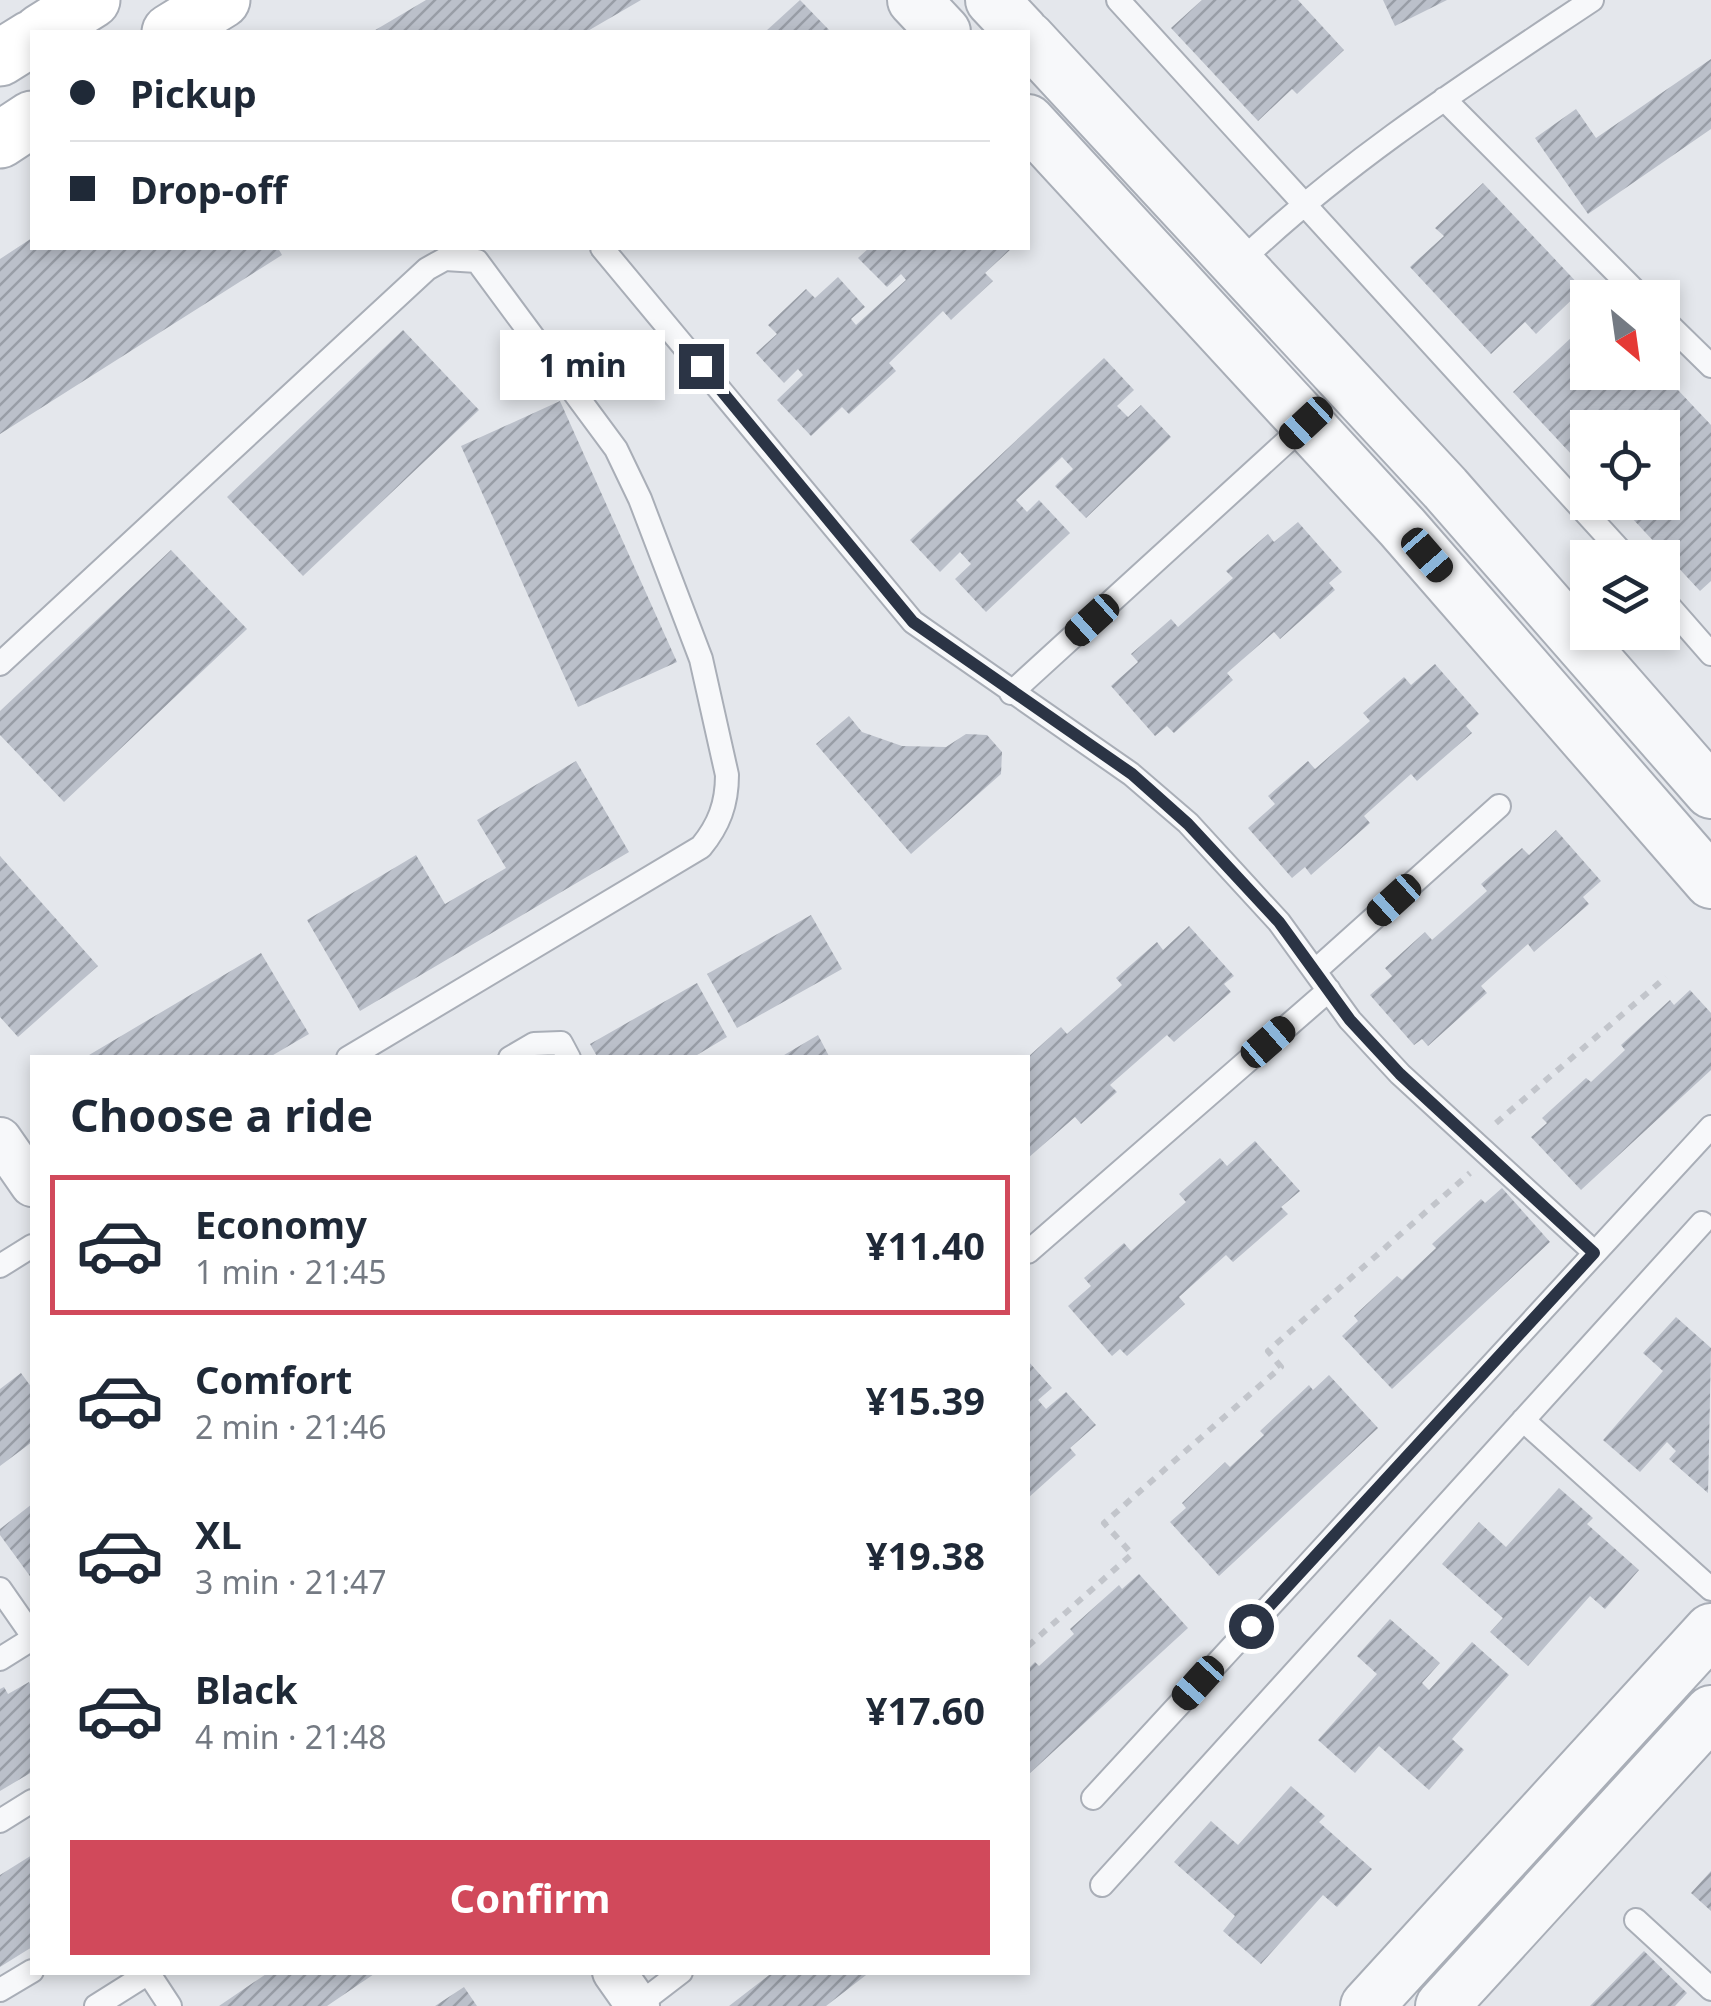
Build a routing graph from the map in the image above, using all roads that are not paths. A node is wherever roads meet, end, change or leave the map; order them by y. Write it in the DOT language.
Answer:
graph roads {
  1 [pos="92,0"];
  2 [pos="914,0"];
  3 [pos="992,0"];
  4 [pos="1118,0"];
  5 [pos="1592,0"];
  6 [pos="44,30"];
  7 [pos="942,30"];
  8 [pos="1020,30"];
  9 [pos="30,39"];
  10 [pos="1030,40"];
  11 [pos="0,58"];
  12 [pos="1444,99"];
  13 [pos="30,120"];
  14 [pos="1030,124"];
  15 [pos="0,140"];
  16 [pos="1305,202"];
  17 [pos="604,250"];
  18 [pos="1240,262"];
  19 [pos="1624,280"];
  20 [pos="1680,336"];
  21 [pos="1711,366"];
  22 [pos="1306,423"];
  23 [pos="1610,540"];
  24 [pos="1680,619"];
  25 [pos="1711,654"];
  26 [pos="0,664"];
  27 [pos="1012,693"];
  28 [pos="1711,792"];
  29 [pos="1498,806"];
  30 [pos="1711,882"];
  31 [pos="1322,980"];
  32 [pos="353,1055"];
  33 [pos="515,1055"];
  34 [pos="567,1055"];
  35 [pos="1711,1126"];
  36 [pos="0,1139"];
  37 [pos="30,1182"];
  38 [pos="1702,1223"];
  39 [pos="30,1247"];
  40 [pos="1030,1250"];
  41 [pos="1594,1253"];
  42 [pos="0,1266"];
  43 [pos="1523,1420"];
  44 [pos="0,1588"];
  45 [pos="1711,1590"];
  46 [pos="1711,1630"];
  47 [pos="30,1634"];
  48 [pos="30,1638"];
  49 [pos="0,1659"];
  50 [pos="1711,1712"];
  51 [pos="1093,1798"];
  52 [pos="30,1802"];
  53 [pos="0,1821"];
  54 [pos="1102,1884"];
  55 [pos="1636,1920"];
  56 [pos="30,1971"];
  57 [pos="147,1975"];
  58 [pos="151,1975"];
  59 [pos="616,1975"];
  60 [pos="677,1975"];
  61 [pos="1711,1989"];
  62 [pos="0,1990"];
  63 [pos="96,2006"];
  64 [pos="170,2006"];
  65 [pos="638,2006"];
  66 [pos="1367,2006"];
  67 [pos="1442,2006"];
  1 -- 6 [label="main road"];
  2 -- 7 [label="street"];
  3 -- 8 [label="street"];
  4 -- 16 [label="lane"];
  5 -- 12 [label="lane"];
  9 -- 11 [label="main road"];
  10 -- 18 [label="street"];
  12 -- 16 [label="lane"];
  12 -- 19 [label="lane"];
  13 -- 15 [label="main road"];
  14 -- 22 [label="street"];
  16 -- 18 [label="lane"];
  16 -- 23 [label="lane"];
  17 -- 27 [label="lane"];
  18 -- 28 [label="street"];
  20 -- 21 [label="lane"];
  22 -- 27 [label="lane"];
  22 -- 30 [label="street"];
  24 -- 25 [label="lane"];
  26 -- 32 [label="lane"];
  27 -- 31 [label="lane"];
  29 -- 31 [label="lane"];
  31 -- 40 [label="lane"];
  31 -- 41 [label="lane"];
  33 -- 34 [label="lane"];
  35 -- 41 [label="lane"];
  36 -- 37 [label="street"];
  38 -- 43 [label="lane"];
  39 -- 42 [label="lane"];
  41 -- 51 [label="lane"];
  43 -- 45 [label="lane"];
  43 -- 54 [label="lane"];
  44 -- 47 [label="lane"];
  46 -- 66 [label="street"];
  48 -- 49 [label="lane"];
  50 -- 67 [label="street"];
  52 -- 53 [label="lane"];
  55 -- 61 [label="lane"];
  56 -- 62 [label="lane"];
  57 -- 63 [label="lane"];
  58 -- 64 [label="lane"];
  59 -- 65 [label="street"];
  60 -- 65 [label="lane"];
}
